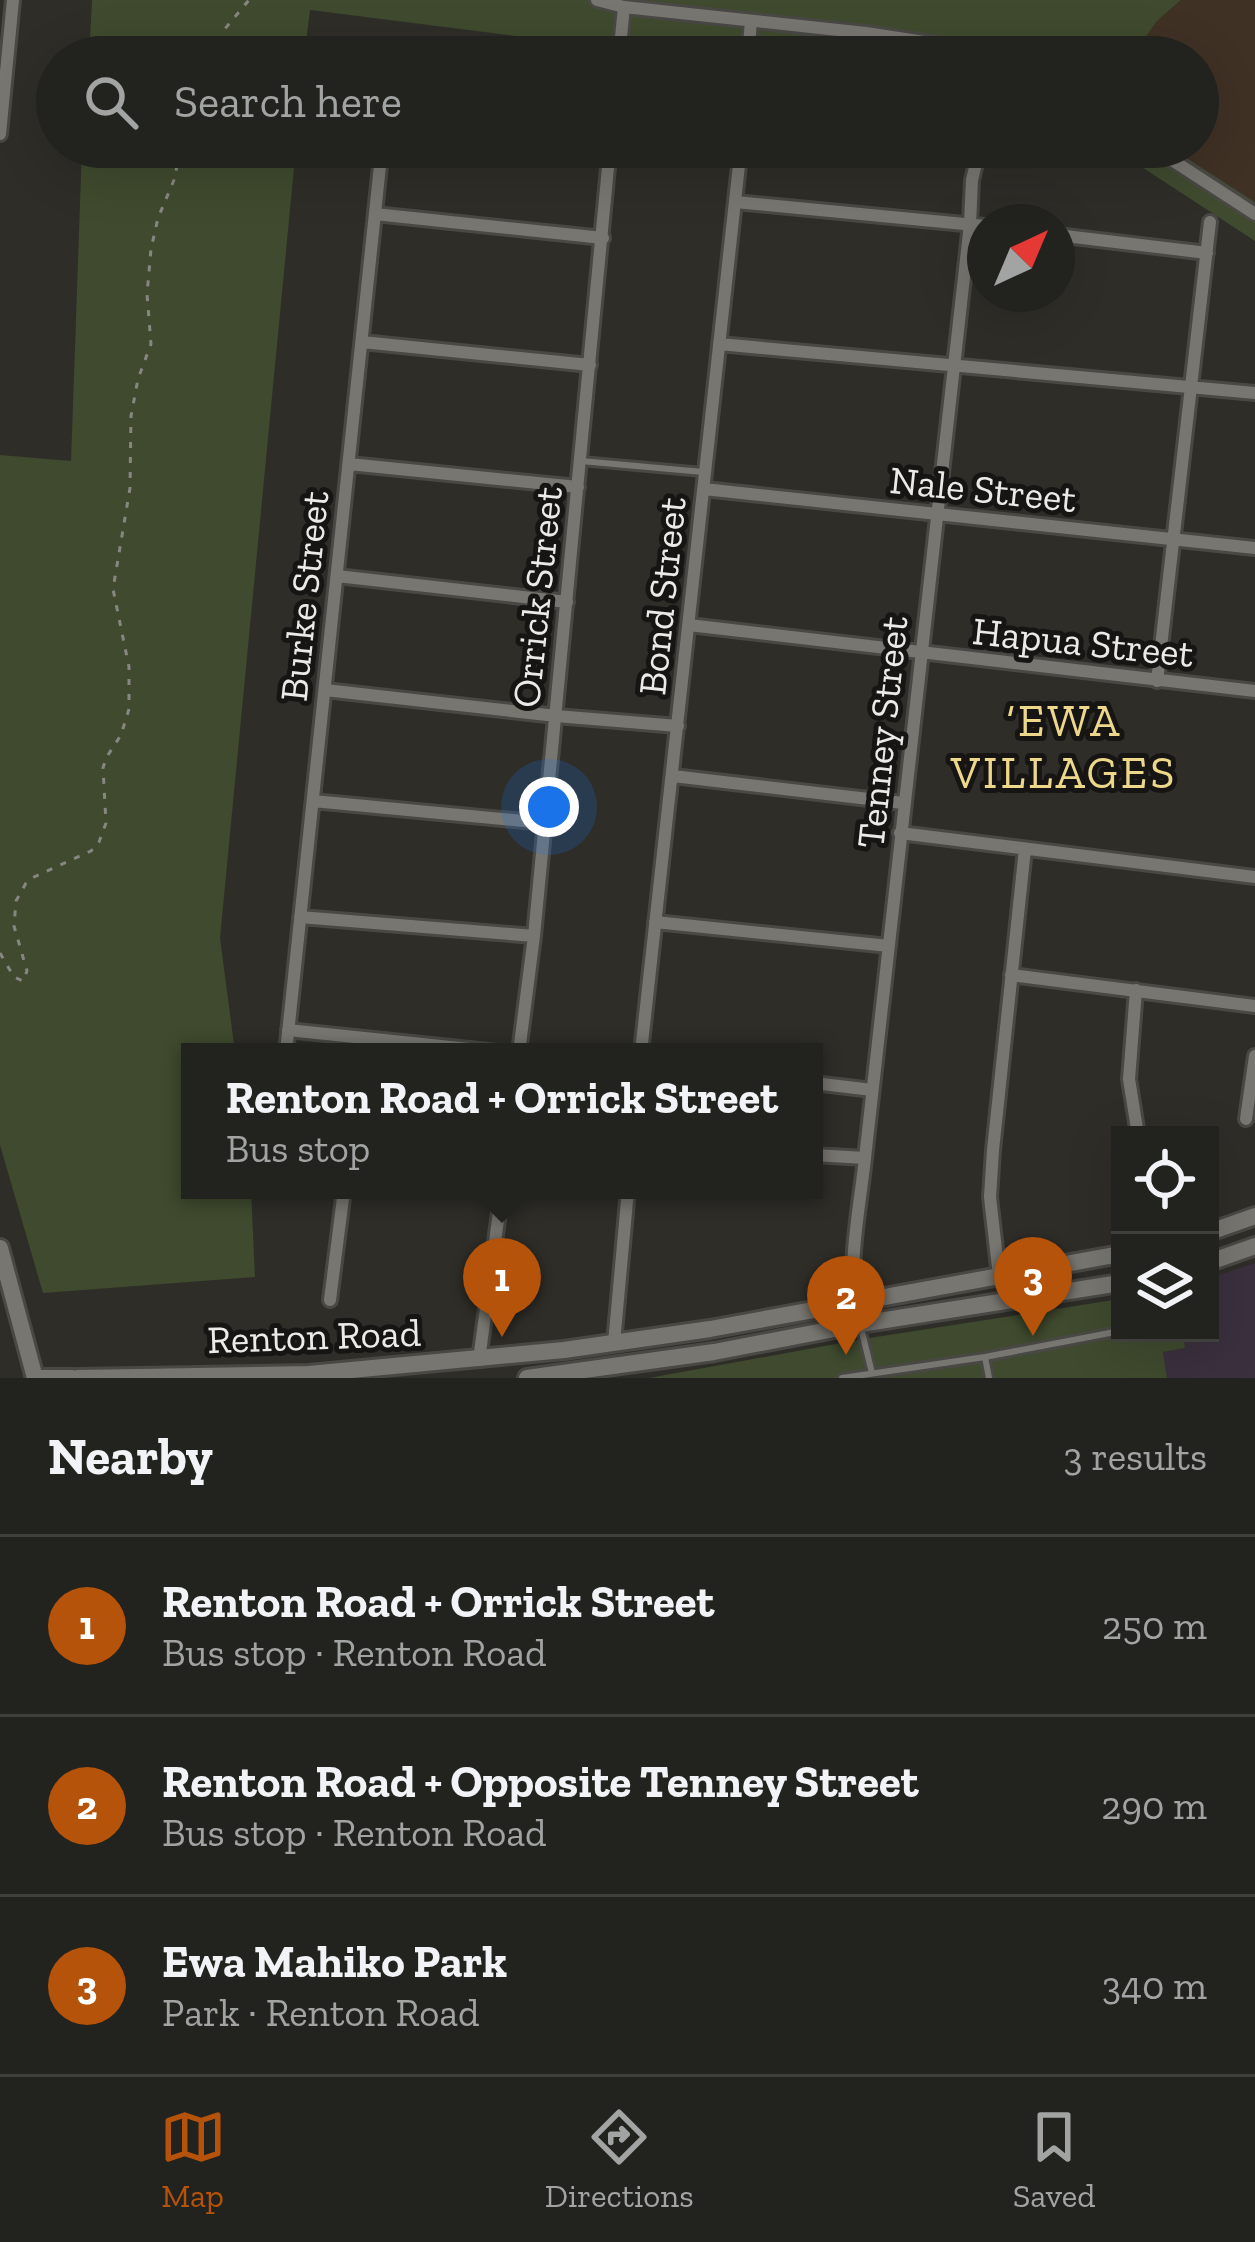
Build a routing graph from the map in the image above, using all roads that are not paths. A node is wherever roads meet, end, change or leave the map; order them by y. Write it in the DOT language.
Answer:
graph roads {
  1 [pos="13,0"];
  2 [pos="597,0"];
  3 [pos="625,7"];
  4 [pos="751,21"];
  5 [pos="622,36"];
  6 [pos="750,36"];
  7 [pos="880,36"];
  8 [pos="0,134"];
  9 [pos="380,168"];
  10 [pos="608,168"];
  11 [pos="739,168"];
  12 [pos="975,168"];
  13 [pos="1184,168"];
  14 [pos="736,202"];
  15 [pos="971,204"];
  16 [pos="375,214"];
  17 [pos="1255,214"];
  18 [pos="1210,222"];
  19 [pos="967,224"];
  20 [pos="1075,237"];
  21 [pos="603,238"];
  22 [pos="967,248"];
  23 [pos="1207,253"];
  24 [pos="362,342"];
  25 [pos="719,344"];
  26 [pos="590,365"];
  27 [pos="952,366"];
  28 [pos="1191,387"];
  29 [pos="1255,393"];
  30 [pos="581,460"];
  31 [pos="349,464"];
  32 [pos="705,472"];
  33 [pos="578,487"];
  34 [pos="704,489"];
  35 [pos="936,514"];
  36 [pos="1172,540"];
  37 [pos="1255,548"];
  38 [pos="337,576"];
  39 [pos="567,602"];
  40 [pos="689,626"];
  41 [pos="920,653"];
  42 [pos="1157,681"];
  43 [pos="325,690"];
  44 [pos="1255,691"];
  45 [pos="556,716"];
  46 [pos="678,726"];
  47 [pos="673,776"];
  48 [pos="313,801"];
  49 [pos="903,803"];
  50 [pos="545,823"];
  51 [pos="900,833"];
  52 [pos="1025,849"];
  53 [pos="1255,877"];
  54 [pos="300,917"];
  55 [pos="655,922"];
  56 [pos="534,936"];
  57 [pos="889,946"];
  58 [pos="1011,975"];
  59 [pos="1136,990"];
  60 [pos="1255,1006"];
  61 [pos="288,1030"];
  62 [pos="287,1043"];
  63 [pos="412,1043"];
  64 [pos="520,1043"];
  65 [pos="642,1043"];
  66 [pos="1255,1056"];
  67 [pos="823,1084"];
  68 [pos="872,1090"];
  69 [pos="1246,1119"];
  70 [pos="1137,1126"];
  71 [pos="823,1156"];
  72 [pos="865,1158"];
  73 [pos="343,1199"];
  74 [pos="501,1199"];
  75 [pos="627,1199"];
  76 [pos="1255,1216"];
  77 [pos="1219,1229"];
  78 [pos="1255,1246"];
  79 [pos="0,1248"];
  80 [pos="1111,1256"];
  81 [pos="1219,1259"];
  82 [pos="999,1276"];
  83 [pos="1111,1283"];
  84 [pos="330,1300"];
  85 [pos="852,1302"];
  86 [pos="860,1324"];
  87 [pos="1111,1333"];
  88 [pos="614,1343"];
  89 [pos="985,1357"];
  90 [pos="479,1360"];
  91 [pos="872,1373"];
  92 [pos="199,1376"];
  93 [pos="100,1377"];
  94 [pos="35,1378"];
  95 [pos="75,1378"];
  96 [pos="527,1378"];
  97 [pos="842,1378"];
  98 [pos="989,1378"];
  1 -- 8 [label="street"];
  2 -- 3 [label="street"];
  3 -- 4 [label="street"];
  3 -- 5 [label="street"];
  4 -- 6 [label="street"];
  4 -- 7 [label="street"];
  9 -- 16 [label="street, Burke Street"];
  10 -- 21 [label="street, Orrick Street"];
  11 -- 14 [label="street, Bond Street"];
  12 -- 15 [label="street, Tenney Street"];
  13 -- 17 [label="street"];
  14 -- 19 [label="street"];
  14 -- 25 [label="street, Bond Street"];
  16 -- 21 [label="street"];
  16 -- 24 [label="street, Burke Street"];
  18 -- 23 [label="street"];
  20 -- 23 [label="street"];
  21 -- 26 [label="street, Orrick Street"];
  22 -- 27 [label="street, Tenney Street"];
  23 -- 28 [label="street"];
  24 -- 26 [label="street"];
  24 -- 31 [label="street, Burke Street"];
  25 -- 27 [label="street"];
  25 -- 32 [label="street, Bond Street"];
  26 -- 30 [label="street, Orrick Street"];
  27 -- 28 [label="street"];
  27 -- 35 [label="street, Tenney Street"];
  28 -- 29 [label="street"];
  28 -- 36 [label="street"];
  30 -- 32 [label="lane"];
  30 -- 33 [label="street, Orrick Street"];
  31 -- 33 [label="street"];
  31 -- 38 [label="street, Burke Street"];
  32 -- 34 [label="street, Bond Street"];
  33 -- 39 [label="street, Orrick Street"];
  34 -- 35 [label="street, Nale Street"];
  34 -- 40 [label="street, Bond Street"];
  35 -- 36 [label="street, Nale Street"];
  35 -- 41 [label="street, Tenney Street"];
  36 -- 37 [label="street, Nale Street"];
  36 -- 42 [label="street"];
  38 -- 39 [label="street"];
  38 -- 43 [label="street, Burke Street"];
  39 -- 45 [label="street, Orrick Street"];
  40 -- 41 [label="street, Hapua Street"];
  40 -- 46 [label="street, Bond Street"];
  41 -- 42 [label="street, Hapua Street"];
  41 -- 49 [label="street, Tenney Street"];
  42 -- 44 [label="street, Hapua Street"];
  43 -- 45 [label="street"];
  43 -- 48 [label="street, Burke Street"];
  45 -- 46 [label="street"];
  45 -- 50 [label="street, Orrick Street"];
  46 -- 47 [label="street, Bond Street"];
  47 -- 49 [label="street"];
  47 -- 55 [label="street, Bond Street"];
  48 -- 50 [label="street"];
  48 -- 54 [label="street, Burke Street"];
  49 -- 51 [label="street, Tenney Street"];
  50 -- 56 [label="street, Orrick Street"];
  51 -- 52 [label="street"];
  51 -- 57 [label="street, Tenney Street"];
  52 -- 53 [label="street"];
  52 -- 58 [label="street"];
  54 -- 56 [label="street"];
  54 -- 61 [label="street, Burke Street"];
  55 -- 57 [label="street"];
  55 -- 65 [label="street, Bond Street"];
  56 -- 64 [label="street, Orrick Street"];
  57 -- 68 [label="street, Tenney Street"];
  58 -- 59 [label="street"];
  58 -- 82 [label="street"];
  59 -- 60 [label="street"];
  59 -- 70 [label="street"];
  61 -- 62 [label="street, Burke Street"];
  61 -- 63 [label="street"];
  66 -- 69 [label="street"];
  67 -- 68 [label="street"];
  68 -- 72 [label="street, Tenney Street"];
  71 -- 72 [label="street"];
  72 -- 85 [label="street, Tenney Street"];
  73 -- 84 [label="street"];
  74 -- 90 [label="street"];
  75 -- 88 [label="street"];
  76 -- 77 [label="street"];
  78 -- 81 [label="street"];
  79 -- 94 [label="street"];
  80 -- 82 [label="street, Renton Road"];
  82 -- 85 [label="street, Renton Road"];
  83 -- 86 [label="street"];
  85 -- 86 [label="street, Tenney Street"];
  85 -- 88 [label="street, Renton Road"];
  86 -- 91 [label="lane"];
  86 -- 96 [label="street"];
  87 -- 89 [label="lane"];
  88 -- 90 [label="street, Renton Road"];
  89 -- 91 [label="lane"];
  89 -- 98 [label="lane"];
  90 -- 92 [label="street, Renton Road"];
  91 -- 97 [label="lane"];
  92 -- 93 [label="street, Renton Road"];
  93 -- 95 [label="street, Renton Road"];
  94 -- 95 [label="street, Renton Road"];
}
